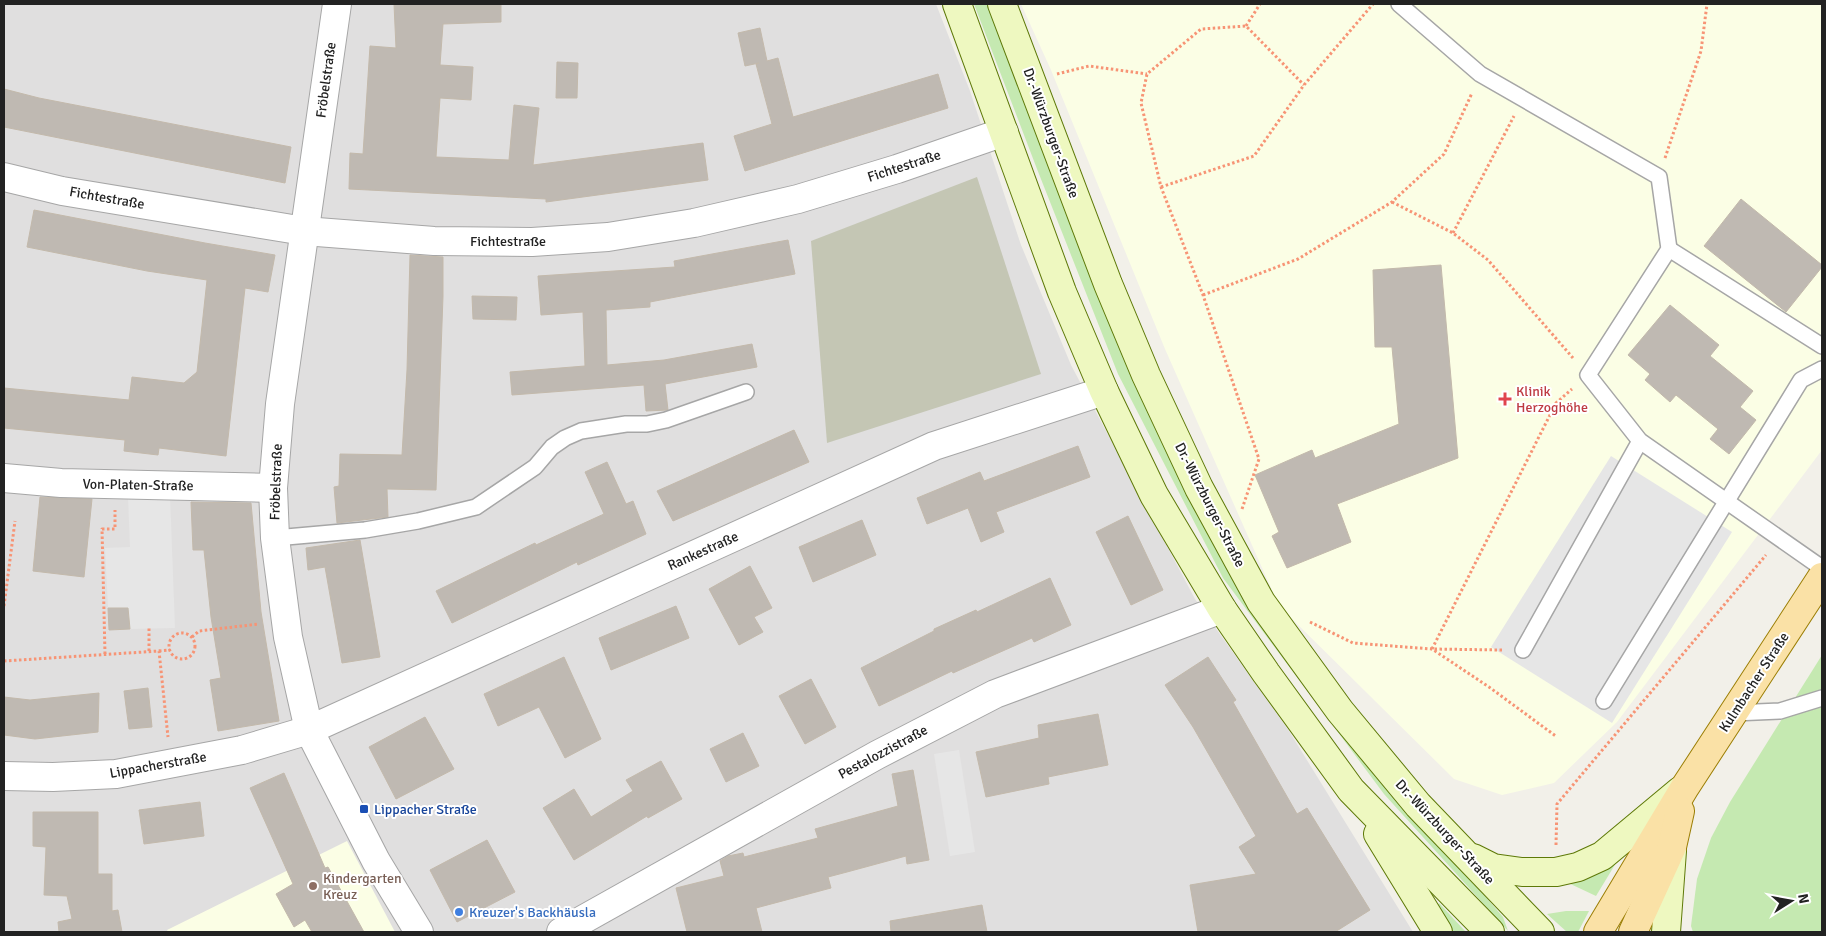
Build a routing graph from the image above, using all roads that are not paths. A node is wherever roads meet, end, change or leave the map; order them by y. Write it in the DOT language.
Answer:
graph roads {
  1 [pos="337,4"];
  2 [pos="957,4"];
  3 [pos="1002,4"];
  4 [pos="1399,4"];
  5 [pos="1004,132"];
  6 [pos="4,177"];
  7 [pos="304,231"];
  8 [pos="1669,249"];
  9 [pos="1822,346"];
  10 [pos="1822,369"];
  11 [pos="1104,391"];
  12 [pos="746,392"];
  13 [pos="1640,442"];
  14 [pos="4,478"];
  15 [pos="273,488"];
  16 [pos="1726,501"];
  17 [pos="275,538"];
  18 [pos="1822,568"];
  19 [pos="1822,577"];
  20 [pos="1222,609"];
  21 [pos="1523,650"];
  22 [pos="1822,698"];
  23 [pos="1604,700"];
  24 [pos="1734,713"];
  25 [pos="309,730"];
  26 [pos="4,776"];
  27 [pos="1686,787"];
  28 [pos="1351,790"];
  29 [pos="1672,847"];
  30 [pos="1465,854"];
  31 [pos="1433,930"];
  32 [pos="419,932"];
  33 [pos="562,932"];
  34 [pos="1490,932"];
  35 [pos="1540,932"];
  36 [pos="1598,932"];
  37 [pos="1633,932"];
  38 [pos="1666,932"];
  1 -- 7 [label="street, Fröbelstraße"];
  2 -- 5 [label="main road"];
  3 -- 30 [label="main road, Dr.-Würzburger-Straße"];
  4 -- 8 [label="lane"];
  5 -- 7 [label="street, Fichtestraße"];
  5 -- 11 [label="main road"];
  6 -- 7 [label="street, Fichtestraße"];
  7 -- 15 [label="street, Fröbelstraße"];
  8 -- 9 [label="lane"];
  8 -- 13 [label="lane"];
  10 -- 16 [label="lane"];
  11 -- 20 [label="main road"];
  11 -- 25 [label="street, Rankestraße"];
  12 -- 17 [label="lane"];
  13 -- 16 [label="lane"];
  13 -- 21 [label="lane"];
  14 -- 15 [label="street, Von-Platen-Straße"];
  15 -- 17 [label="street, Fröbelstraße"];
  16 -- 18 [label="lane"];
  16 -- 23 [label="lane"];
  17 -- 25 [label="street, Fröbelstraße"];
  19 -- 24 [label="main road, Kulmbacher Straße"];
  20 -- 28 [label="main road"];
  20 -- 33 [label="street, Pestalozzistraße"];
  22 -- 24 [label="lane"];
  24 -- 27 [label="main road, Kulmbacher Straße"];
  25 -- 26 [label="street, Lippacherstraße"];
  25 -- 32 [label="street, Fröbelstraße"];
  27 -- 29 [label="main road, Kulmbacher Straße"];
  27 -- 30 [label="main road"];
  27 -- 36 [label="main road, Kulmbacher Straße"];
  28 -- 31 [label="main road"];
  28 -- 34 [label="main road"];
  29 -- 37 [label="main road, Kulmbacher Straße"];
  29 -- 38 [label="main road"];
  30 -- 35 [label="main road, Dr.-Würzburger-Straße"];
}
